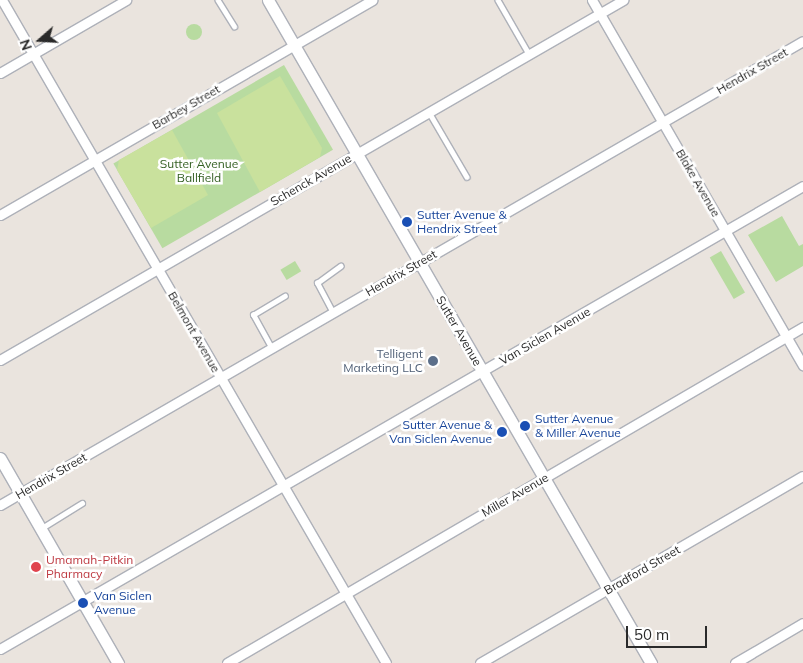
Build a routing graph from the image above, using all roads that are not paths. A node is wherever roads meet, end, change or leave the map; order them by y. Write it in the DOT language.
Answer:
graph roads {
  1 [pos="2,0"];
  2 [pos="126,0"];
  3 [pos="218,0"];
  4 [pos="268,0"];
  5 [pos="372,0"];
  6 [pos="498,0"];
  7 [pos="592,0"];
  8 [pos="623,0"];
  9 [pos="600,13"];
  10 [pos="234,26"];
  11 [pos="803,41"];
  12 [pos="294,45"];
  13 [pos="33,54"];
  14 [pos="530,54"];
  15 [pos="0,73"];
  16 [pos="429,112"];
  17 [pos="663,122"];
  18 [pos="356,154"];
  19 [pos="94,160"];
  20 [pos="467,176"];
  21 [pos="803,186"];
  22 [pos="0,215"];
  23 [pos="726,231"];
  24 [pos="419,263"];
  25 [pos="340,266"];
  26 [pos="158,269"];
  27 [pos="284,296"];
  28 [pos="333,313"];
  29 [pos="803,327"];
  30 [pos="786,337"];
  31 [pos="272,348"];
  32 [pos="0,360"];
  33 [pos="803,366"];
  34 [pos="482,372"];
  35 [pos="221,378"];
  36 [pos="0,458"];
  37 [pos="803,476"];
  38 [pos="544,478"];
  39 [pos="283,485"];
  40 [pos="20,493"];
  41 [pos="82,503"];
  42 [pos="0,505"];
  43 [pos="41,529"];
  44 [pos="608,589"];
  45 [pos="346,594"];
  46 [pos="82,602"];
  47 [pos="803,623"];
  48 [pos="0,649"];
  49 [pos="118,663"];
  50 [pos="227,663"];
  51 [pos="386,663"];
  52 [pos="480,663"];
  53 [pos="651,663"];
  54 [pos="735,663"];
  1 -- 13 [label="street, Belmont Avenue"];
  2 -- 13 [label="street"];
  3 -- 10 [label="lane"];
  4 -- 12 [label="street, Sutter Avenue"];
  5 -- 12 [label="street, Barbey Street"];
  6 -- 14 [label="lane"];
  7 -- 9 [label="street, Blake Avenue"];
  8 -- 9 [label="street, Schenck Avenue"];
  9 -- 14 [label="street, Schenck Avenue"];
  9 -- 17 [label="street, Blake Avenue"];
  11 -- 17 [label="street, Hendrix Street"];
  12 -- 18 [label="street, Sutter Avenue"];
  12 -- 19 [label="street, Barbey Street"];
  13 -- 15 [label="street"];
  13 -- 19 [label="street, Belmont Avenue"];
  14 -- 16 [label="street, Schenck Avenue"];
  16 -- 18 [label="street, Schenck Avenue"];
  16 -- 20 [label="lane"];
  17 -- 23 [label="street, Blake Avenue"];
  17 -- 24 [label="street, Hendrix Street"];
  18 -- 24 [label="street, Sutter Avenue"];
  18 -- 26 [label="street, Schenck Avenue"];
  19 -- 22 [label="street, Barbey Street"];
  19 -- 26 [label="street, Belmont Avenue"];
  21 -- 23 [label="street, Van Siclen Avenue"];
  23 -- 30 [label="street, Blake Avenue"];
  23 -- 34 [label="street, Van Siclen Avenue"];
  24 -- 28 [label="street, Hendrix Street"];
  24 -- 34 [label="street, Sutter Avenue"];
  25 -- 28 [label="lane"];
  26 -- 32 [label="street, Schenck Avenue"];
  26 -- 35 [label="street, Belmont Avenue"];
  27 -- 31 [label="lane"];
  28 -- 31 [label="street, Hendrix Street"];
  29 -- 30 [label="street, Miller Avenue"];
  30 -- 33 [label="street, Blake Avenue"];
  30 -- 38 [label="street, Miller Avenue"];
  31 -- 35 [label="street, Hendrix Street"];
  34 -- 38 [label="street, Sutter Avenue"];
  34 -- 39 [label="street, Van Siclen Avenue"];
  35 -- 39 [label="street, Belmont Avenue"];
  35 -- 40 [label="street, Hendrix Street"];
  36 -- 40 [label="street"];
  37 -- 44 [label="street, Bradford Street"];
  38 -- 44 [label="street, Sutter Avenue"];
  38 -- 45 [label="street, Miller Avenue"];
  39 -- 45 [label="street, Belmont Avenue"];
  39 -- 46 [label="street, Van Siclen Avenue"];
  40 -- 42 [label="street, Hendrix Street"];
  40 -- 43 [label="street"];
  41 -- 43 [label="lane"];
  43 -- 46 [label="street"];
  44 -- 52 [label="street, Bradford Street"];
  44 -- 53 [label="street, Sutter Avenue"];
  45 -- 50 [label="street, Miller Avenue"];
  45 -- 51 [label="street, Belmont Avenue"];
  46 -- 48 [label="street, Van Siclen Avenue"];
  46 -- 49 [label="street"];
  47 -- 54 [label="street"];
}
